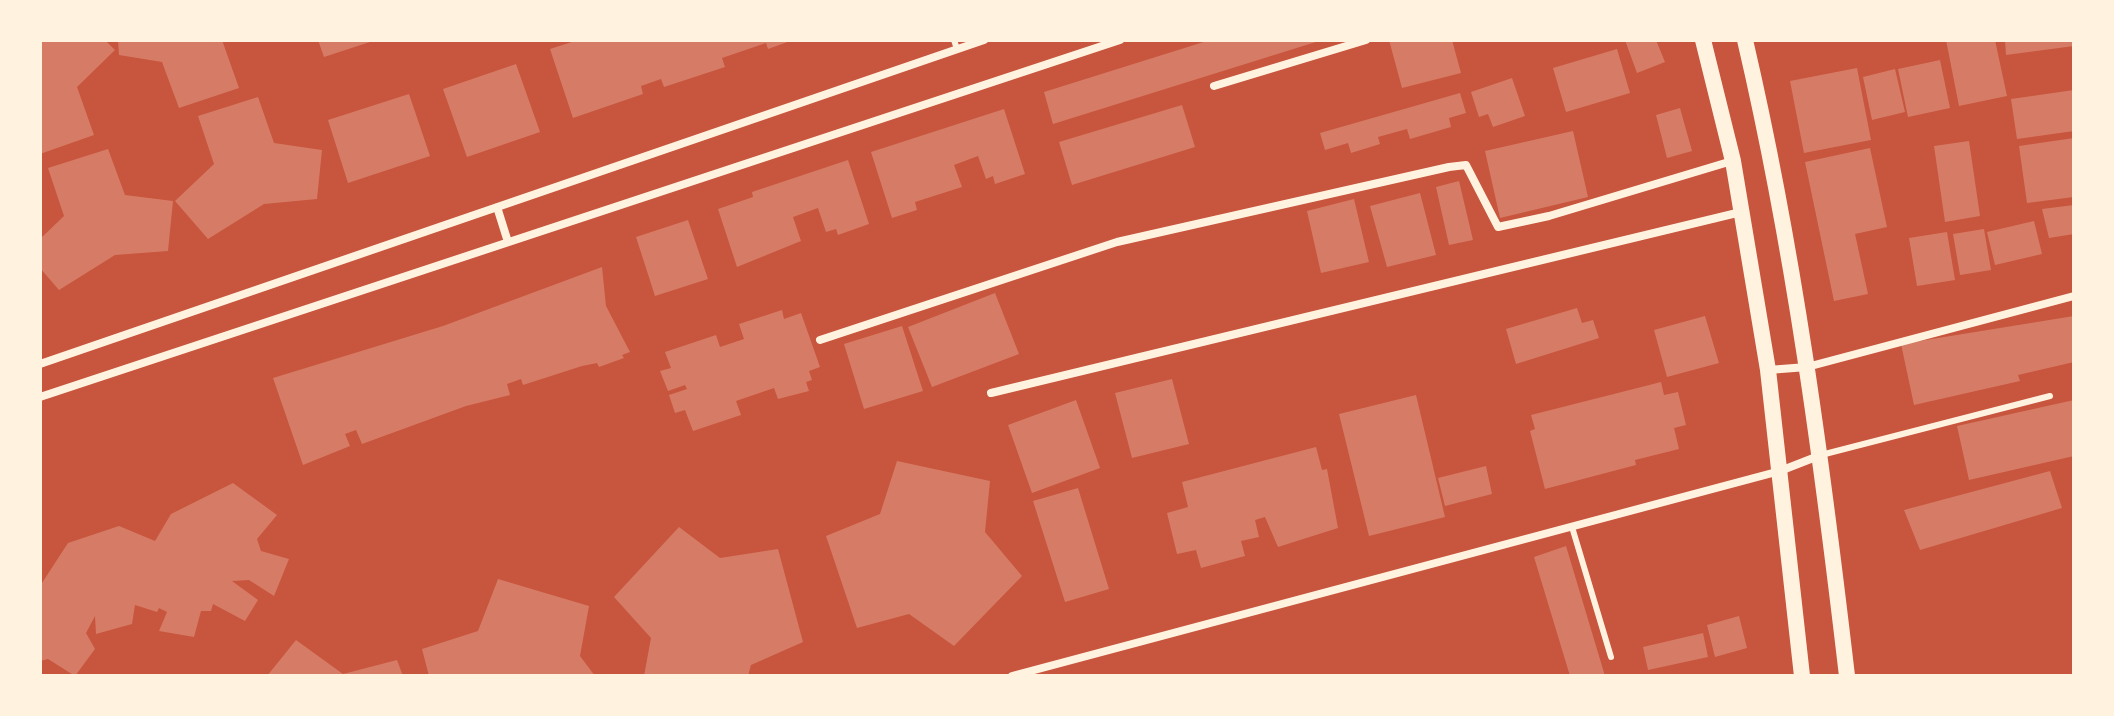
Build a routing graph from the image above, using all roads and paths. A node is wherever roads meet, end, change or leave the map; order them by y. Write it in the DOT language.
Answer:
graph roads {
  1 [pos="984,40"];
  2 [pos="1120,40"];
  3 [pos="1366,40"];
  4 [pos="1703,40"];
  5 [pos="1745,40"];
  6 [pos="955,45"];
  7 [pos="1214,86"];
  8 [pos="1733,161"];
  9 [pos="497,207"];
  10 [pos="1741,212"];
  11 [pos="508,242"];
  12 [pos="2074,296"];
  13 [pos="820,340"];
  14 [pos="40,364"];
  15 [pos="1807,367"];
  16 [pos="1768,370"];
  17 [pos="991,393"];
  18 [pos="2050,396"];
  19 [pos="40,397"];
  20 [pos="1821,455"];
  21 [pos="1780,471"];
  22 [pos="1572,527"];
  23 [pos="1611,657"];
  24 [pos="1012,676"];
  25 [pos="1802,676"];
  26 [pos="1847,676"];
  1 -- 6 [label="street"];
  2 -- 11 [label="street"];
  3 -- 7 [label="street"];
  4 -- 8 [label="main road"];
  5 -- 15 [label="main road"];
  6 -- 9 [label="street"];
  8 -- 10 [label="main road"];
  8 -- 13 [label="street"];
  9 -- 11 [label="street"];
  9 -- 14 [label="street"];
  10 -- 16 [label="main road"];
  10 -- 17 [label="street"];
  11 -- 19 [label="street"];
  12 -- 15 [label="street"];
  15 -- 16 [label="street"];
  15 -- 20 [label="main road"];
  16 -- 21 [label="main road"];
  18 -- 20 [label="lane"];
  20 -- 21 [label="street"];
  20 -- 26 [label="main road"];
  21 -- 22 [label="street"];
  21 -- 25 [label="main road"];
  22 -- 23 [label="lane"];
  22 -- 24 [label="street"];
}
